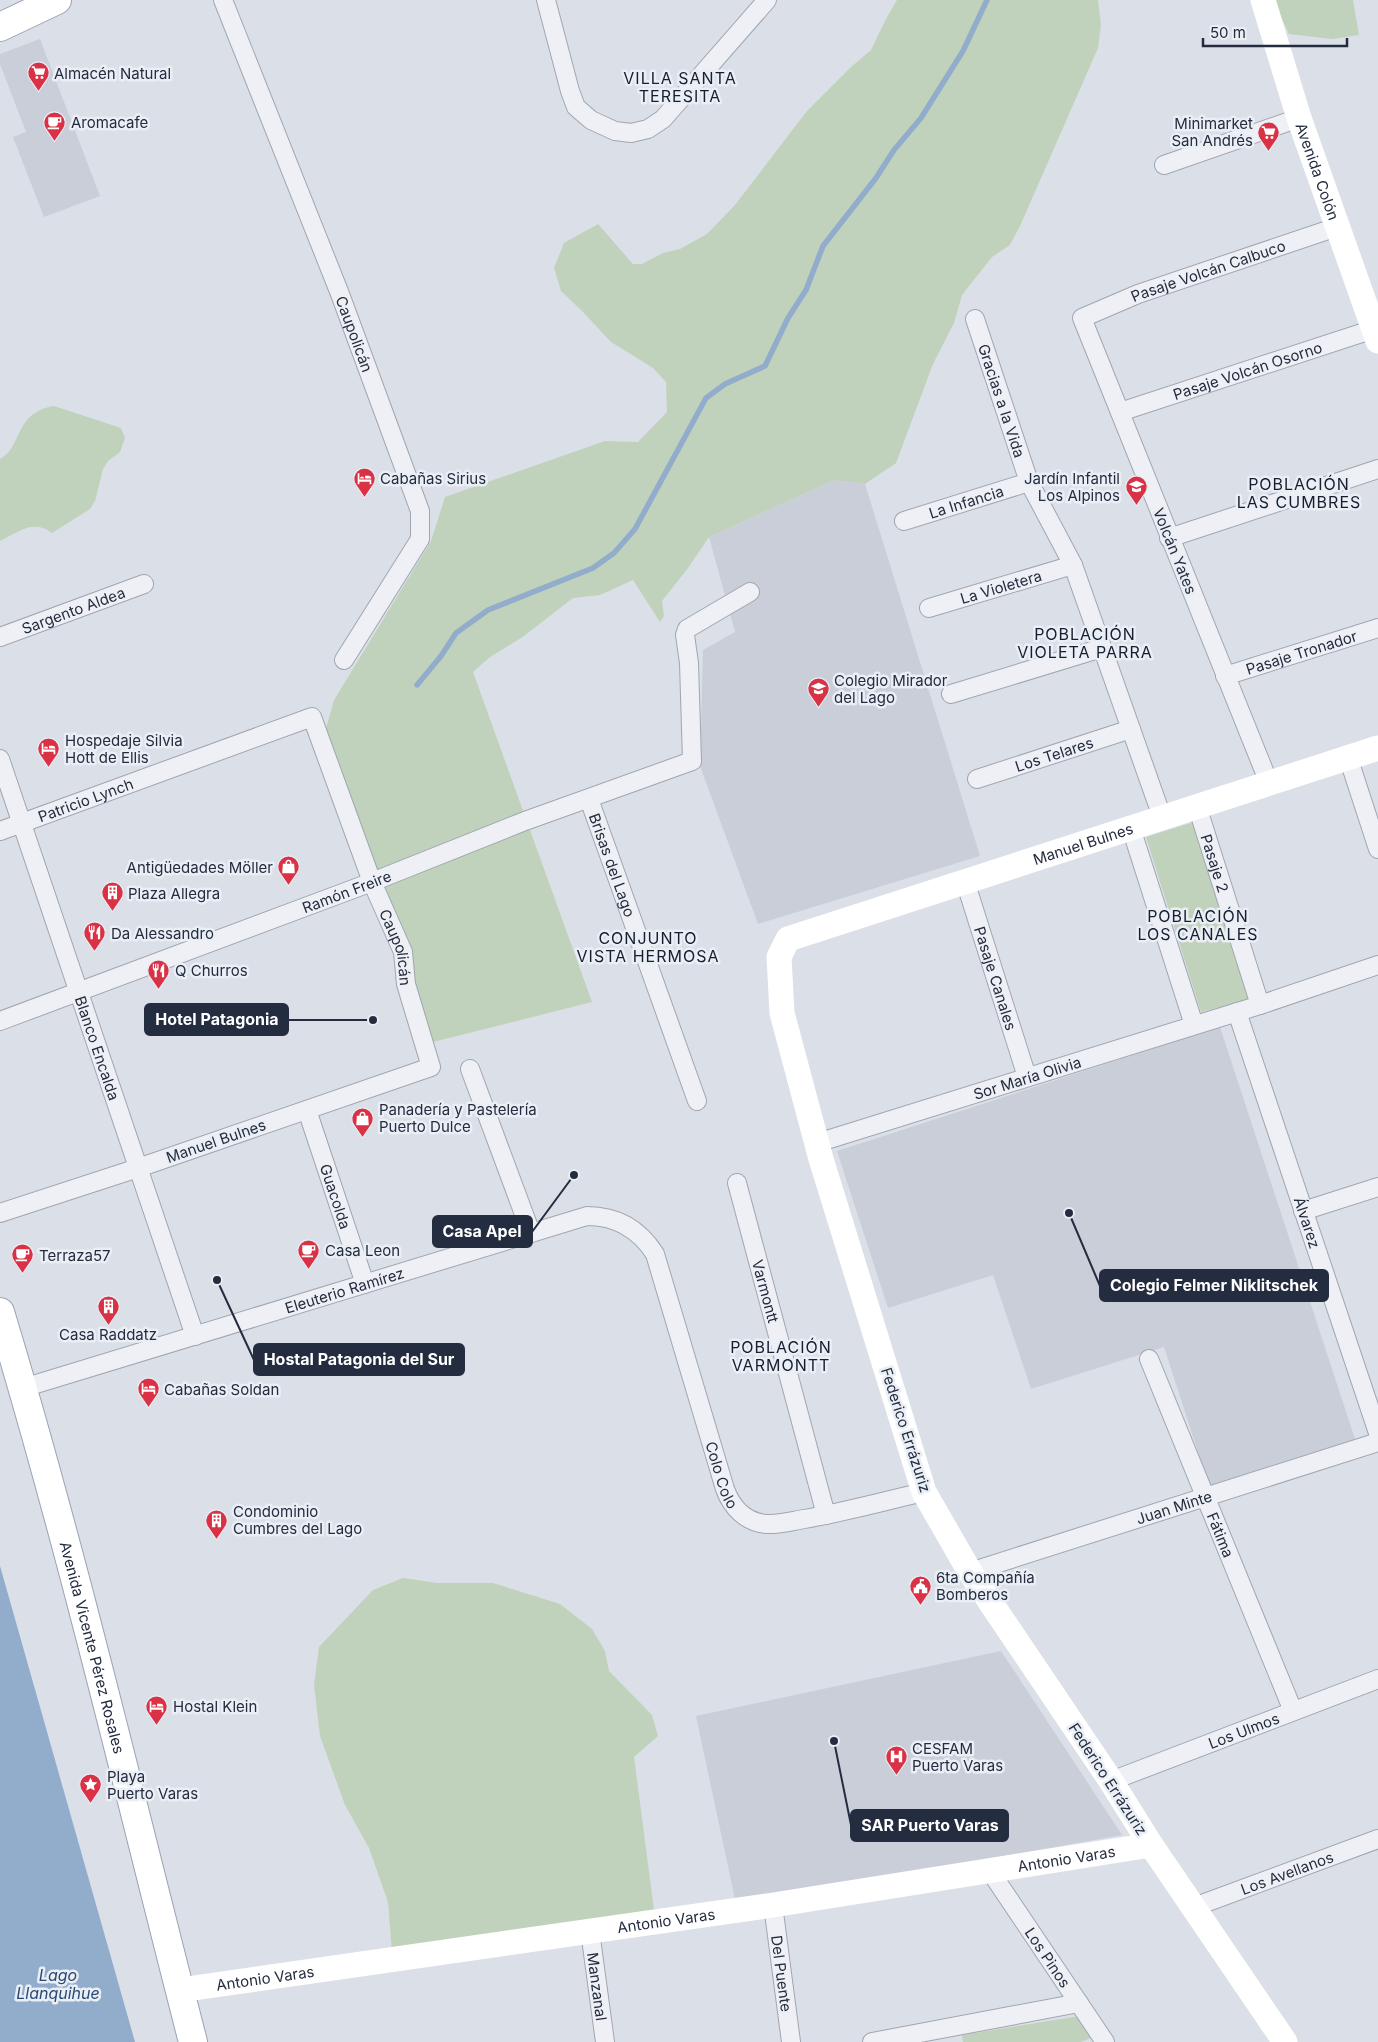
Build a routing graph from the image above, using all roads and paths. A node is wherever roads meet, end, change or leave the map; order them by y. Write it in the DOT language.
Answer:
graph roads {
  1 [pos="57,0"];
  2 [pos="223,0"];
  3 [pos="546,0"];
  4 [pos="767,0"];
  5 [pos="1263,0"];
  6 [pos="0,27"];
  7 [pos="1299,118"];
  8 [pos="1164,165"];
  9 [pos="1337,227"];
  10 [pos="1082,318"];
  11 [pos="975,319"];
  12 [pos="1376,335"];
  13 [pos="1120,412"];
  14 [pos="1378,470"];
  15 [pos="1029,482"];
  16 [pos="904,521"];
  17 [pos="1169,538"];
  18 [pos="1073,565"];
  19 [pos="144,584"];
  20 [pos="750,592"];
  21 [pos="929,608"];
  22 [pos="1378,628"];
  23 [pos="0,637"];
  24 [pos="1102,648"];
  25 [pos="344,660"];
  26 [pos="1225,676"];
  27 [pos="951,694"];
  28 [pos="312,717"];
  29 [pos="1131,729"];
  30 [pos="1378,748"];
  31 [pos="1348,757"];
  32 [pos="0,759"];
  33 [pos="977,779"];
  34 [pos="1269,783"];
  35 [pos="589,799"];
  36 [pos="1197,806"];
  37 [pos="1162,817"];
  38 [pos="22,823"];
  39 [pos="1131,828"];
  40 [pos="0,831"];
  41 [pos="1378,849"];
  42 [pos="965,881"];
  43 [pos="372,882"];
  44 [pos="788,938"];
  45 [pos="1378,965"];
  46 [pos="78,992"];
  47 [pos="1260,1005"];
  48 [pos="1236,1012"];
  49 [pos="0,1021"];
  50 [pos="1194,1025"];
  51 [pos="431,1067"];
  52 [pos="470,1069"];
  53 [pos="1027,1077"];
  54 [pos="697,1100"];
  55 [pos="307,1110"];
  56 [pos="817,1143"];
  57 [pos="138,1168"];
  58 [pos="737,1183"];
  59 [pos="1378,1187"];
  60 [pos="1303,1211"];
  61 [pos="0,1213"];
  62 [pos="531,1233"];
  63 [pos="655,1254"];
  64 [pos="365,1284"];
  65 [pos="0,1312"];
  66 [pos="195,1336"];
  67 [pos="1149,1359"];
  68 [pos="23,1388"];
  69 [pos="1378,1433"];
  70 [pos="1378,1442"];
  71 [pos="924,1492"];
  72 [pos="1205,1496"];
  73 [pos="826,1515"];
  74 [pos="970,1572"];
  75 [pos="1378,1679"];
  76 [pos="1293,1711"];
  77 [pos="1111,1781"];
  78 [pos="1378,1839"];
  79 [pos="1151,1845"];
  80 [pos="990,1871"];
  81 [pos="772,1905"];
  82 [pos="1194,1907"];
  83 [pos="590,1931"];
  84 [pos="180,1990"];
  85 [pos="1079,2003"];
  86 [pos="947,2035"];
  87 [pos="193,2042"];
  88 [pos="605,2042"];
  89 [pos="791,2042"];
  90 [pos="872,2042"];
  91 [pos="1105,2042"];
  92 [pos="1285,2042"];
  1 -- 6 [label="main road"];
  2 -- 25 [label="street, Caupolicán"];
  3 -- 4 [label="street"];
  5 -- 7 [label="street, Avenida Colón"];
  7 -- 8 [label="street"];
  7 -- 9 [label="street, Avenida Colón"];
  9 -- 10 [label="street, Pasaje Volcán Calbuco"];
  9 -- 12 [label="street, Avenida Colón"];
  10 -- 13 [label="street, Volcán Yates"];
  11 -- 15 [label="street, Gracias a la Vida"];
  12 -- 13 [label="street, Pasaje Volcán Osorno"];
  13 -- 17 [label="street, Volcán Yates"];
  14 -- 17 [label="street"];
  15 -- 16 [label="street, La Infancia"];
  15 -- 18 [label="street, Gracias a la Vida"];
  17 -- 26 [label="street, Volcán Yates"];
  18 -- 21 [label="street, La Violetera"];
  18 -- 24 [label="street, Gracias a la Vida"];
  19 -- 23 [label="street, Sargento Aldea"];
  20 -- 35 [label="street, Ramón Freire"];
  22 -- 26 [label="street, Pasaje Tronador"];
  24 -- 27 [label="street"];
  24 -- 29 [label="street, Gracias a la Vida"];
  26 -- 34 [label="street, Volcán Yates"];
  28 -- 38 [label="street, Patricio Lynch"];
  28 -- 43 [label="street, Caupolicán"];
  29 -- 33 [label="street, Los Telares"];
  29 -- 37 [label="street, Gracias a la Vida"];
  30 -- 31 [label="street, Manuel Bulnes"];
  31 -- 34 [label="street, Manuel Bulnes"];
  31 -- 41 [label="street"];
  32 -- 38 [label="street, Blanco Encalda"];
  34 -- 36 [label="street, Manuel Bulnes"];
  35 -- 43 [label="street, Ramón Freire"];
  35 -- 54 [label="street, Brisas del Lago"];
  36 -- 37 [label="street, Manuel Bulnes"];
  36 -- 47 [label="street, Pasaje 2"];
  37 -- 39 [label="street, Manuel Bulnes"];
  38 -- 40 [label="street, Patricio Lynch"];
  38 -- 46 [label="street, Blanco Encalda"];
  39 -- 42 [label="street, Manuel Bulnes"];
  39 -- 50 [label="street"];
  42 -- 44 [label="street, Manuel Bulnes"];
  42 -- 53 [label="street, Pasaje Canales"];
  43 -- 46 [label="street, Ramón Freire"];
  43 -- 51 [label="street, Caupolicán"];
  44 -- 56 [label="street, Federico Errázuriz"];
  45 -- 47 [label="street"];
  46 -- 49 [label="street, Ramón Freire"];
  46 -- 57 [label="street, Blanco Encalda"];
  47 -- 48 [label="street"];
  48 -- 50 [label="street, Sor María Olivia"];
  48 -- 60 [label="street, Álvarez"];
  50 -- 53 [label="street, Sor María Olivia"];
  51 -- 55 [label="street, Manuel Bulnes"];
  52 -- 62 [label="street"];
  53 -- 56 [label="street, Sor María Olivia"];
  55 -- 57 [label="street, Manuel Bulnes"];
  55 -- 64 [label="street, Guacolda"];
  56 -- 71 [label="street, Federico Errázuriz"];
  57 -- 61 [label="street, Manuel Bulnes"];
  57 -- 66 [label="street, Blanco Encalda"];
  58 -- 73 [label="street, Varmontt"];
  59 -- 60 [label="street"];
  60 -- 69 [label="street, Álvarez"];
  62 -- 63 [label="street, Eleuterio Ramírez"];
  62 -- 64 [label="street, Eleuterio Ramírez"];
  63 -- 73 [label="street, Colo Colo"];
  64 -- 66 [label="street, Eleuterio Ramírez"];
  65 -- 68 [label="main road, Avenida Vicente Pérez Rosales"];
  66 -- 68 [label="street, Eleuterio Ramírez"];
  67 -- 72 [label="street, Fátima"];
  68 -- 84 [label="main road, Avenida Vicente Pérez Rosales"];
  70 -- 72 [label="street, Juan Minte"];
  71 -- 73 [label="street, Colo Colo"];
  71 -- 74 [label="street, Federico Errázuriz"];
  72 -- 74 [label="street, Juan Minte"];
  72 -- 76 [label="street, Fátima"];
  74 -- 77 [label="street, Federico Errázuriz"];
  75 -- 76 [label="street, Los Ulmos"];
  76 -- 77 [label="street, Los Ulmos"];
  77 -- 79 [label="street, Federico Errázuriz"];
  78 -- 82 [label="street, Los Avellanos"];
  79 -- 80 [label="street, Antonio Varas"];
  79 -- 82 [label="street, Federico Errázuriz"];
  80 -- 81 [label="street, Antonio Varas"];
  80 -- 85 [label="street, Los Pinos"];
  81 -- 83 [label="street, Antonio Varas"];
  81 -- 89 [label="street, Del Puente"];
  82 -- 92 [label="street, Federico Errázuriz"];
  83 -- 84 [label="street, Antonio Varas"];
  83 -- 88 [label="street, Manzanal"];
  84 -- 87 [label="main road, Avenida Vicente Pérez Rosales"];
  85 -- 86 [label="street"];
  85 -- 91 [label="street, Los Pinos"];
  86 -- 90 [label="street"];
}
